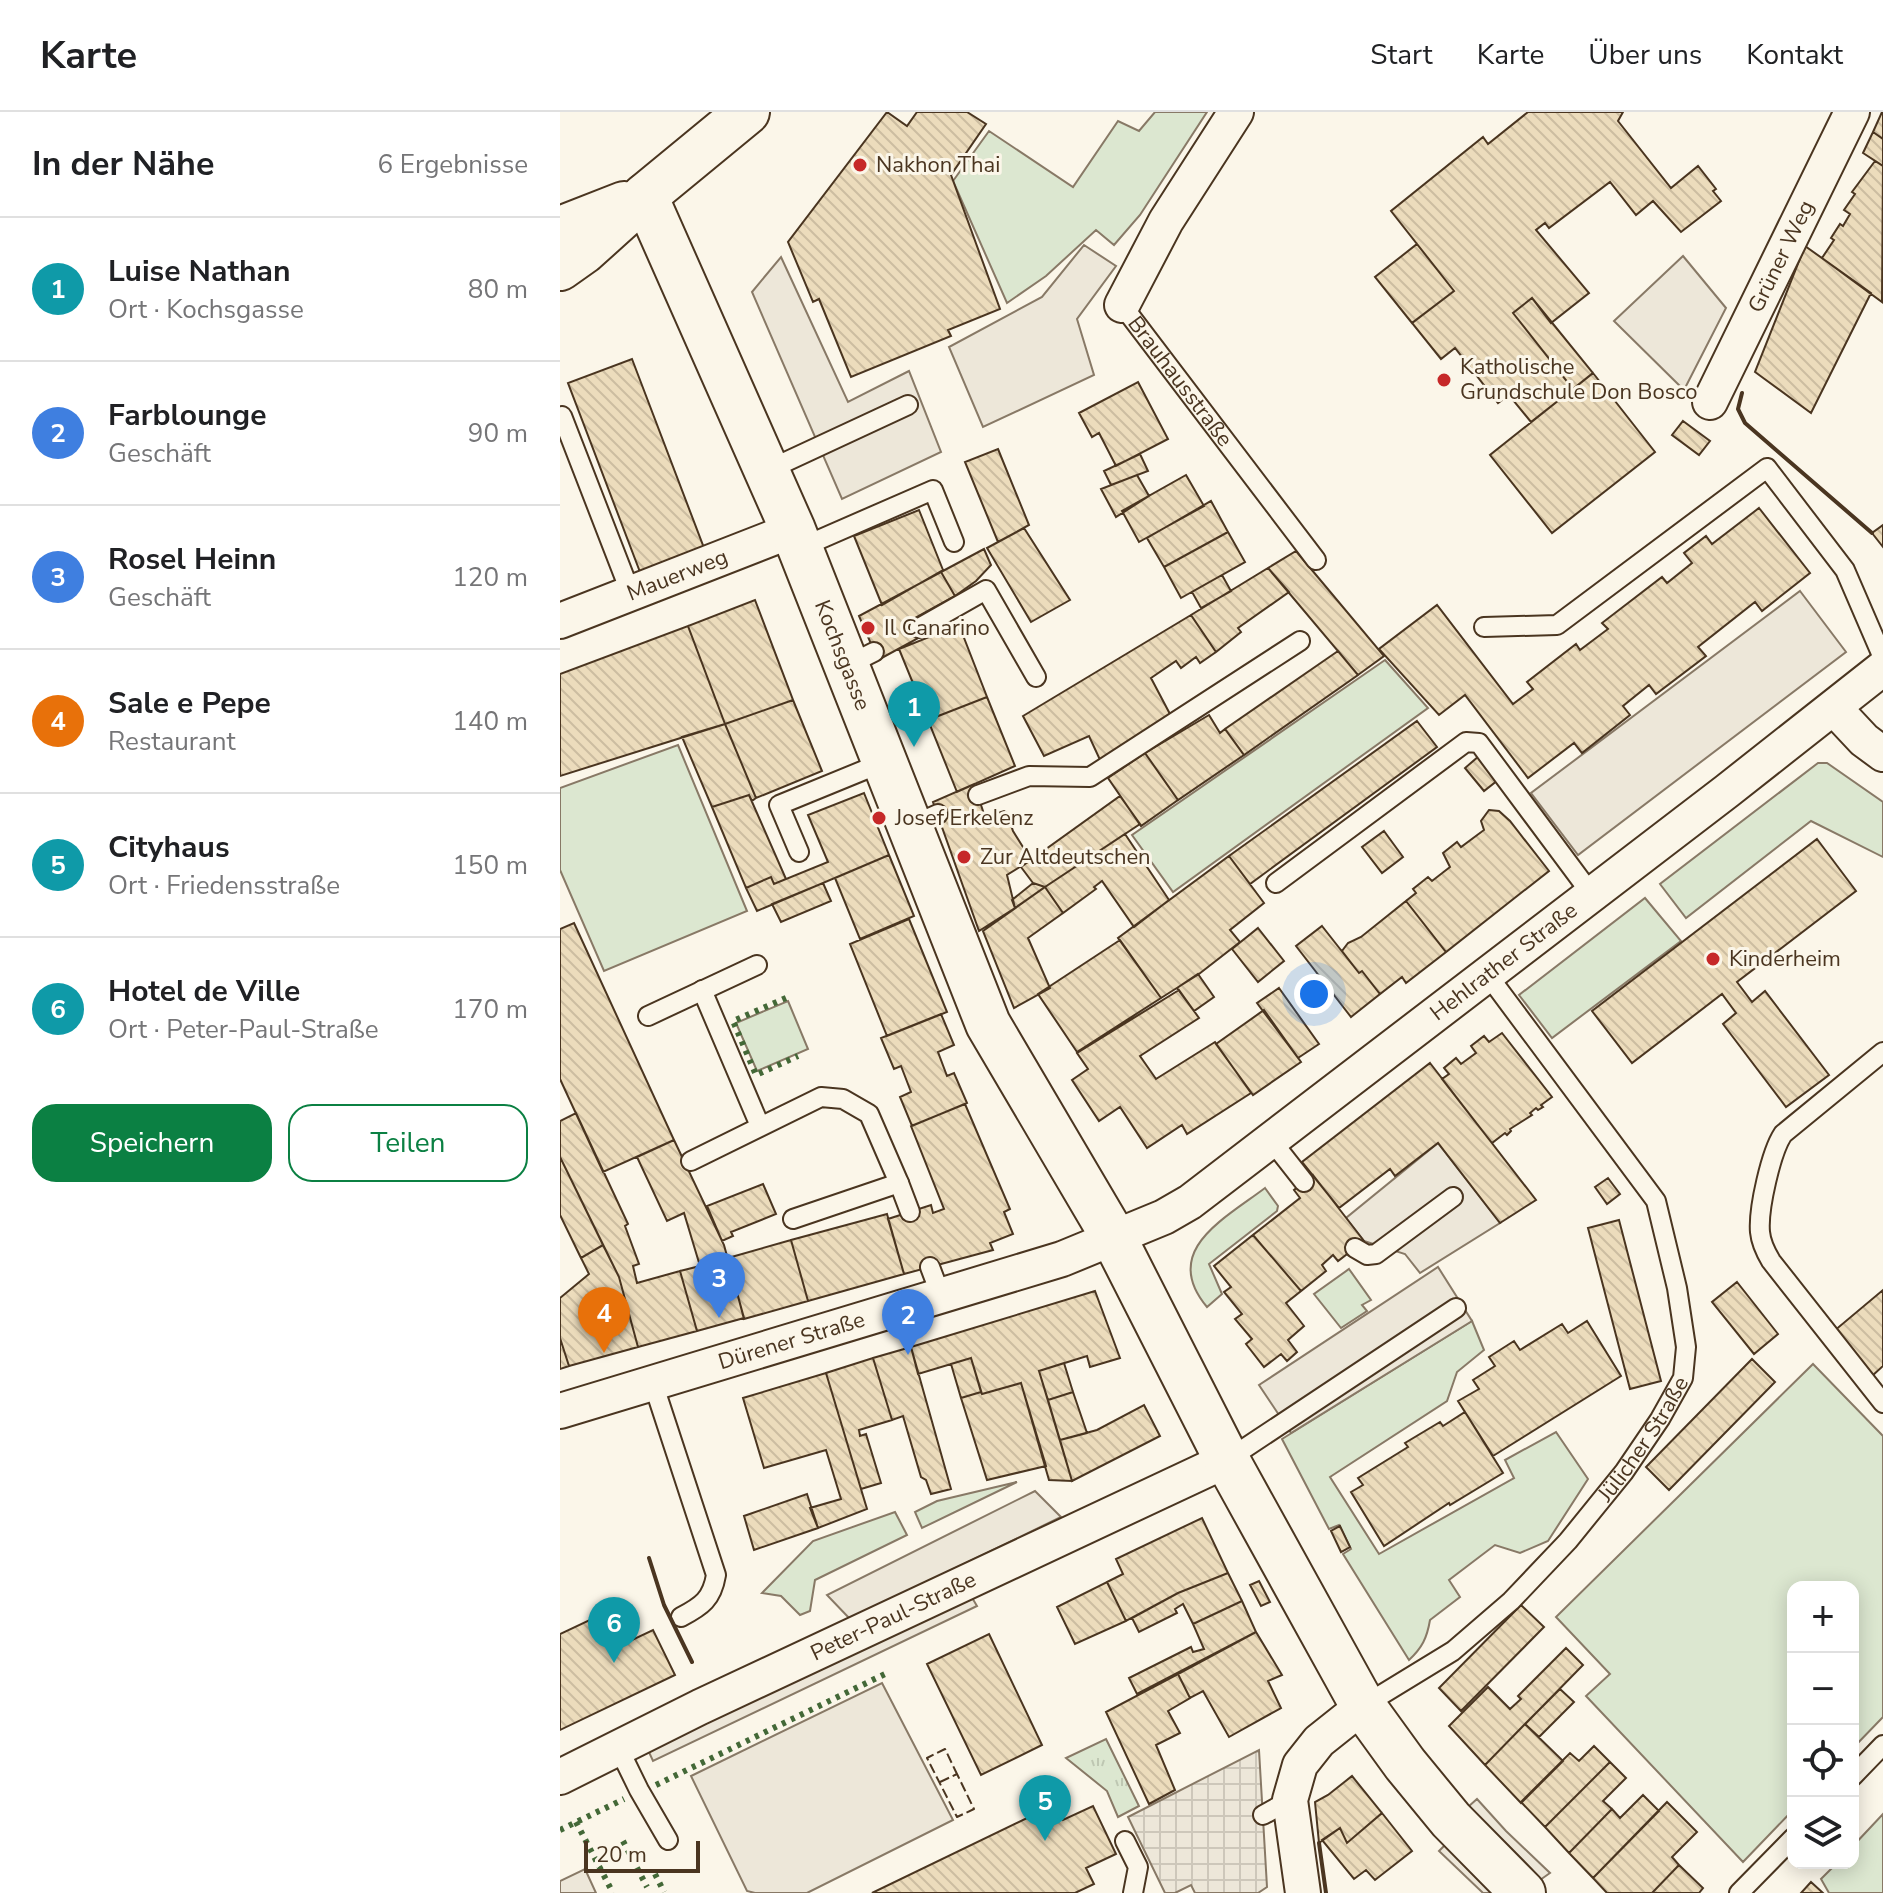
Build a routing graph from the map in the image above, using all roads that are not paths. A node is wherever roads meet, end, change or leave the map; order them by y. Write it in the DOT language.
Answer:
graph roads {
  1 [pos="747,112"];
  2 [pos="1236,112"];
  3 [pos="1852,112"];
  4 [pos="645,196"];
  5 [pos="560,229"];
  6 [pos="560,268"];
  7 [pos="1122,305"];
  8 [pos="1710,402"];
  9 [pos="908,405"];
  10 [pos="562,416"];
  11 [pos="766,471"];
  12 [pos="796,539"];
  13 [pos="954,542"];
  14 [pos="1316,560"];
  15 [pos="631,594"];
  16 [pos="560,621"];
  17 [pos="1484,627"];
  18 [pos="919,628"];
  19 [pos="1300,641"];
  20 [pos="1883,658"];
  21 [pos="1883,668"];
  22 [pos="1036,677"];
  23 [pos="1834,708"];
  24 [pos="1883,754"];
  25 [pos="884,762"];
  26 [pos="978,795"];
  27 [pos="799,852"];
  28 [pos="1276,883"];
  29 [pos="1592,895"];
  30 [pos="757,965"];
  31 [pos="1487,974"];
  32 [pos="702,990"];
  33 [pos="648,1016"];
  34 [pos="1883,1052"];
  35 [pos="760,1126"];
  36 [pos="1271,1140"];
  37 [pos="691,1161"];
  38 [pos="1304,1182"];
  39 [pos="899,1183"];
  40 [pos="1453,1197"];
  41 [pos="910,1212"];
  42 [pos="793,1219"];
  43 [pos="1114,1238"];
  44 [pos="1355,1248"];
  45 [pos="1456,1308"];
  46 [pos="653,1383"];
  47 [pos="1883,1403"];
  48 [pos="560,1411"];
  49 [pos="1227,1460"];
  50 [pos="681,1617"];
  51 [pos="1363,1706"];
  52 [pos="1883,1745"];
  53 [pos="618,1747"];
  54 [pos="1859,1770"];
  55 [pos="560,1777"];
  56 [pos="668,1840"];
  57 [pos="1125,1841"];
  58 [pos="1787,1844"];
  59 [pos="1133,1893"];
  60 [pos="1303,1893"];
  61 [pos="1523,1893"];
  62 [pos="1739,1893"];
  1 -- 4 [label="street"];
  2 -- 7 [label="street, Brauhausstraße"];
  3 -- 8 [label="street, Grüner Weg"];
  4 -- 5 [label="street"];
  4 -- 6 [label="street"];
  4 -- 11 [label="street, Kochsgasse"];
  7 -- 14 [label="lane, Brauhausstraße"];
  9 -- 11 [label="lane"];
  10 -- 15 [label="lane"];
  11 -- 12 [label="street, Kochsgasse"];
  12 -- 13 [label="lane"];
  12 -- 15 [label="street, Mauerweg"];
  12 -- 25 [label="street, Kochsgasse"];
  15 -- 16 [label="street, Mauerweg"];
  17 -- 20 [label="lane"];
  18 -- 22 [label="lane"];
  19 -- 26 [label="lane"];
  21 -- 23 [label="street, Hehlrather Straße"];
  23 -- 24 [label="street"];
  23 -- 29 [label="street, Hehlrather Straße"];
  25 -- 27 [label="lane"];
  25 -- 43 [label="street, Kochsgasse"];
  28 -- 29 [label="lane"];
  29 -- 31 [label="street, Hehlrather Straße"];
  30 -- 32 [label="lane"];
  31 -- 36 [label="street, Hehlrather Straße"];
  31 -- 51 [label="lane, Jülicher Straße"];
  32 -- 33 [label="lane"];
  32 -- 35 [label="lane"];
  34 -- 47 [label="lane"];
  35 -- 37 [label="lane"];
  35 -- 39 [label="lane"];
  36 -- 38 [label="lane"];
  36 -- 43 [label="street, Hehlrather Straße"];
  39 -- 41 [label="lane"];
  39 -- 42 [label="lane"];
  40 -- 44 [label="lane"];
  43 -- 46 [label="street, Dürener Straße"];
  43 -- 49 [label="street"];
  45 -- 49 [label="lane"];
  46 -- 48 [label="street, Dürener Straße"];
  46 -- 50 [label="lane"];
  49 -- 51 [label="street"];
  49 -- 53 [label="street, Peter-Paul-Straße"];
  51 -- 60 [label="street"];
  51 -- 61 [label="street"];
  52 -- 54 [label="lane"];
  53 -- 55 [label="street, Peter-Paul-Straße"];
  53 -- 56 [label="lane"];
  57 -- 59 [label="lane"];
  58 -- 62 [label="lane"];
}
